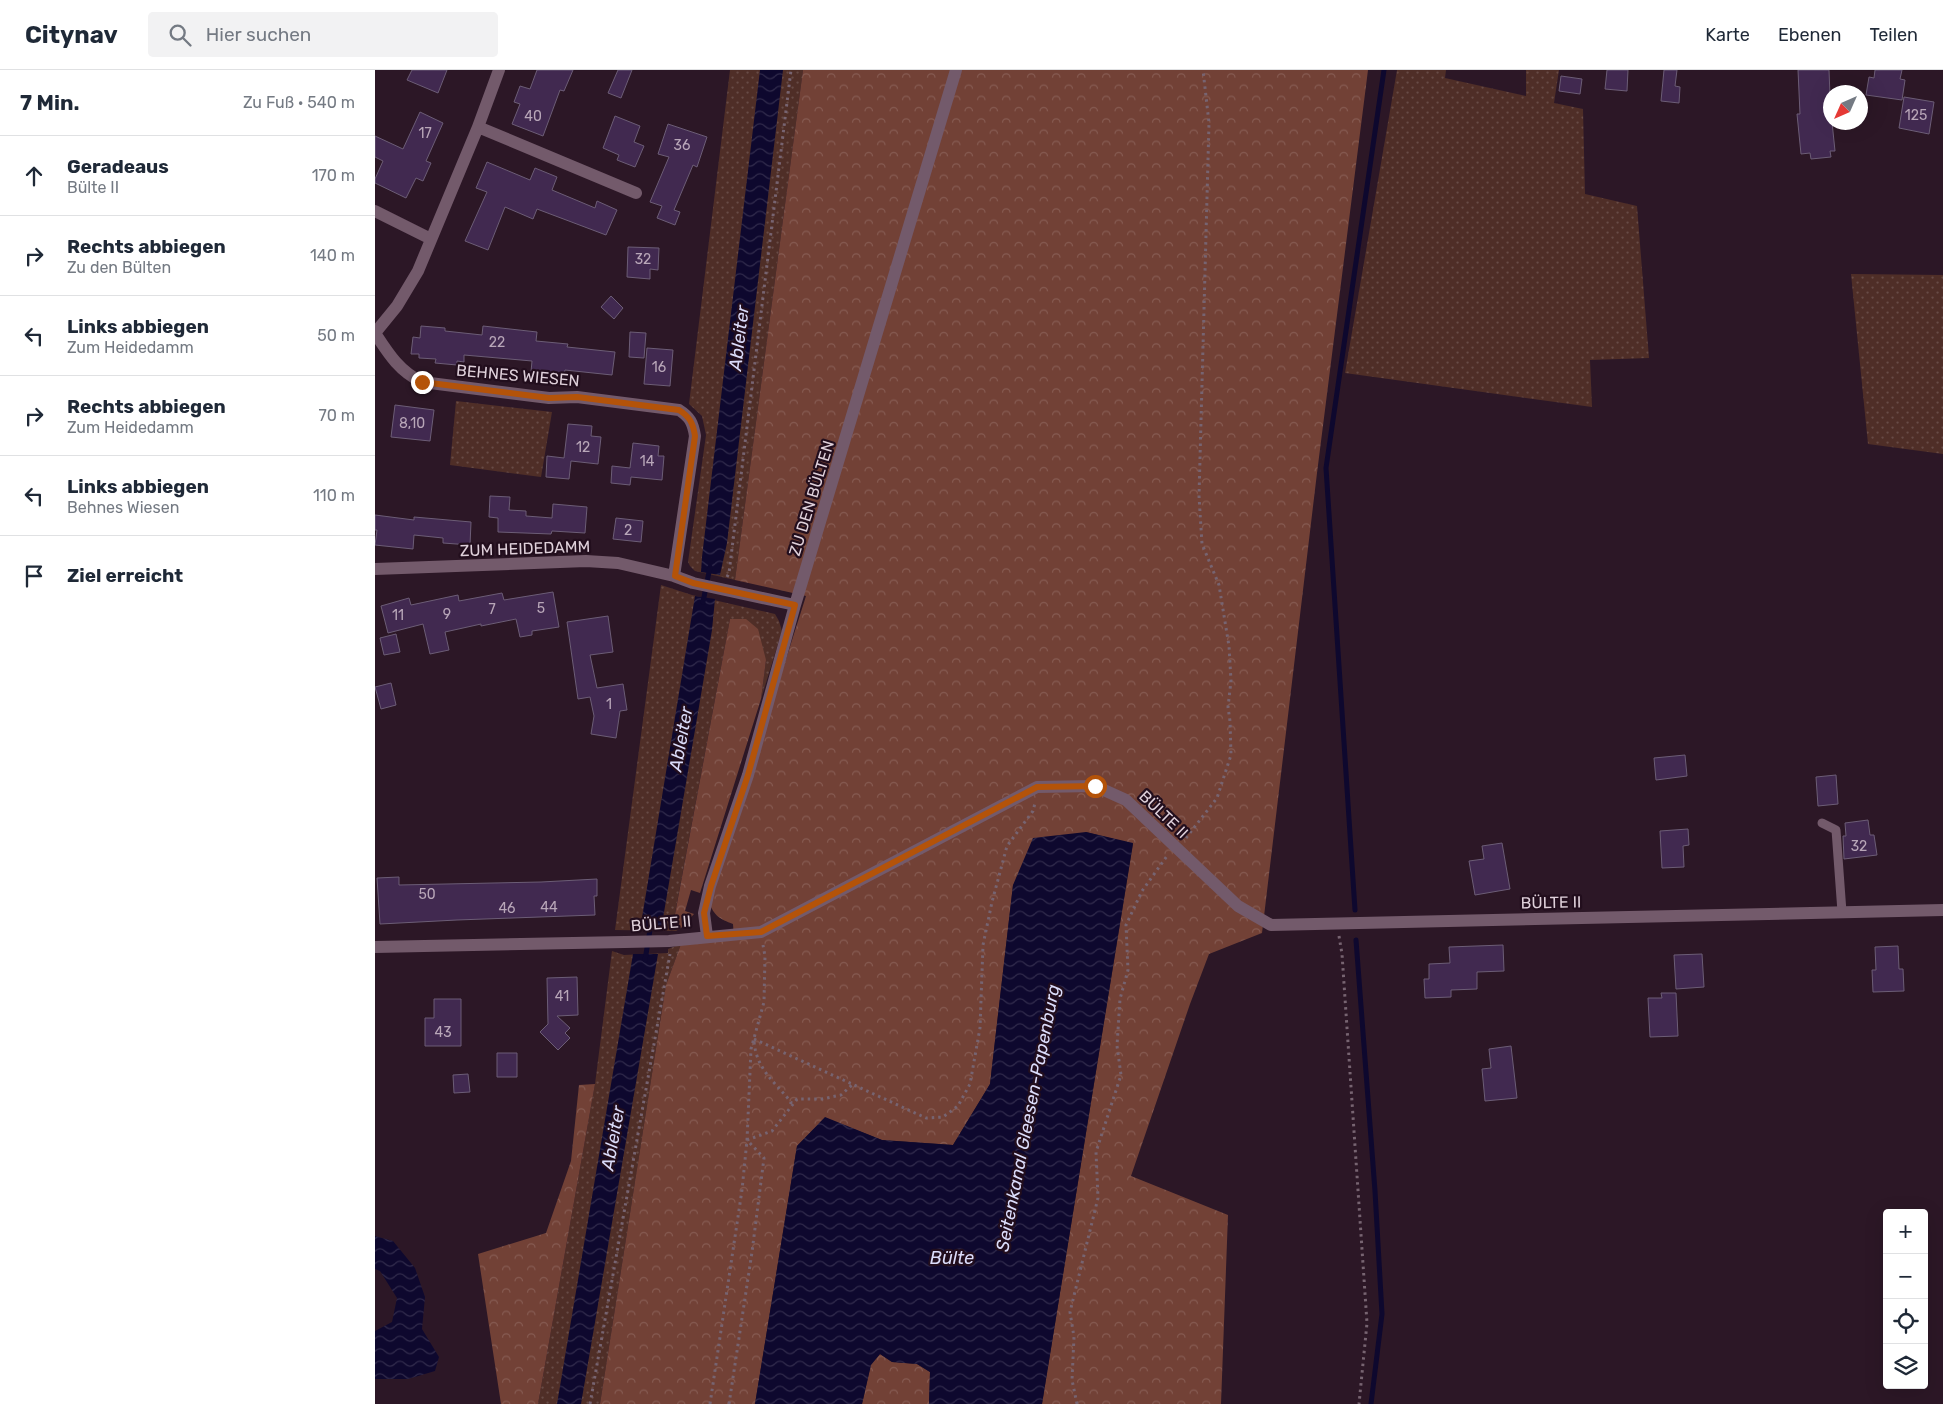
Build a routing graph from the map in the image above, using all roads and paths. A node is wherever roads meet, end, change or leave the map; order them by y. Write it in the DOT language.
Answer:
graph roads {
  1 [pos="499,70"];
  2 [pos="791,70"];
  3 [pos="957,70"];
  4 [pos="1203,70"];
  5 [pos="478,127"];
  6 [pos="636,193"];
  7 [pos="375,211"];
  8 [pos="431,239"];
  9 [pos="375,333"];
  10 [pos="375,569"];
  11 [pos="675,576"];
  12 [pos="721,589"];
  13 [pos="795,605"];
  14 [pos="1037,787"];
  15 [pos="1822,823"];
  16 [pos="1175,848"];
  17 [pos="1943,910"];
  18 [pos="1842,912"];
  19 [pos="1337,923"];
  20 [pos="761,932"];
  21 [pos="707,936"];
  22 [pos="675,940"];
  23 [pos="375,947"];
  24 [pos="754,1039"];
  25 [pos="853,1084"];
  26 [pos="790,1109"];
  27 [pos="747,1140"];
  28 [pos="590,1404"];
  29 [pos="710,1404"];
  30 [pos="729,1404"];
  31 [pos="1077,1404"];
  32 [pos="1359,1404"];
  1 -- 5 [label="street, BEHNES WIESEN"];
  2 -- 12 [label="path"];
  3 -- 13 [label="street, ZU DEN BÜLTEN"];
  4 -- 16 [label="path"];
  5 -- 6 [label="street"];
  5 -- 8 [label="street, BEHNES WIESEN"];
  7 -- 8 [label="street"];
  8 -- 9 [label="street, BEHNES WIESEN"];
  9 -- 11 [label="street, BEHNES WIESEN"];
  10 -- 11 [label="street, ZUM HEIDEDAMM"];
  11 -- 12 [label="street, ZUM HEIDEDAMM"];
  12 -- 13 [label="street, ZUM HEIDEDAMM"];
  13 -- 21 [label="street, ZU DEN BÜLTEN"];
  14 -- 16 [label="street, BÜLTE II"];
  14 -- 20 [label="street, BÜLTE II"];
  14 -- 25 [label="path"];
  15 -- 18 [label="lane"];
  16 -- 19 [label="street, BÜLTE II"];
  16 -- 31 [label="path"];
  17 -- 18 [label="street, BÜLTE II"];
  18 -- 19 [label="street, BÜLTE II"];
  19 -- 32 [label="path"];
  20 -- 21 [label="street, BÜLTE II"];
  20 -- 24 [label="path"];
  21 -- 22 [label="street, BÜLTE II"];
  22 -- 23 [label="street, BÜLTE II"];
  22 -- 28 [label="path"];
  24 -- 25 [label="path"];
  24 -- 26 [label="path"];
  24 -- 27 [label="path"];
  25 -- 26 [label="path"];
  26 -- 27 [label="path"];
  27 -- 29 [label="path"];
  27 -- 30 [label="path"];
}
